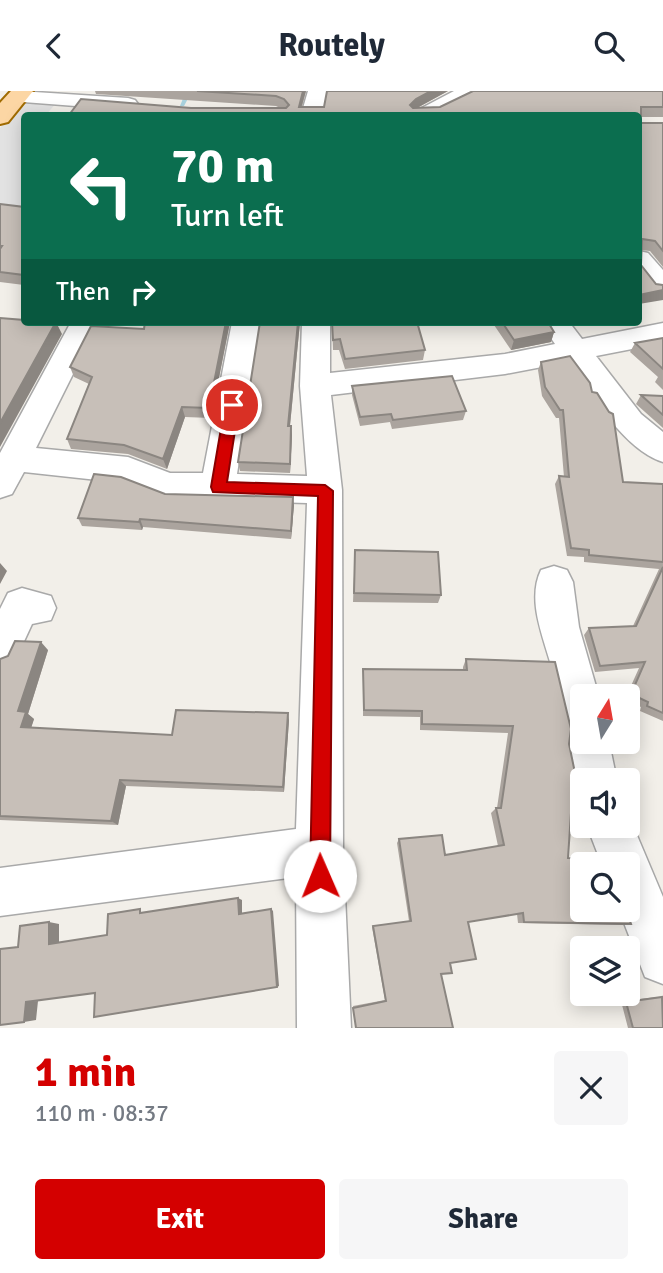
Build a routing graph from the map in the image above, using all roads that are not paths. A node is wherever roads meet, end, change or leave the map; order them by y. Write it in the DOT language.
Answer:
graph roads {
  1 [pos="318,91"];
  2 [pos="470,91"];
  3 [pos="19,94"];
  4 [pos="153,106"];
  5 [pos="313,112"];
  6 [pos="429,112"];
  7 [pos="0,117"];
  8 [pos="642,262"];
  9 [pos="663,287"];
  10 [pos="83,326"];
  11 [pos="245,326"];
  12 [pos="316,326"];
  13 [pos="557,326"];
  14 [pos="663,333"];
  15 [pos="573,351"];
  16 [pos="315,386"];
  17 [pos="663,450"];
  18 [pos="7,471"];
  19 [pos="218,487"];
  20 [pos="325,491"];
  21 [pos="554,582"];
  22 [pos="37,608"];
  23 [pos="0,650"];
  24 [pos="576,684"];
  25 [pos="319,850"];
  26 [pos="0,892"];
  27 [pos="640,901"];
  28 [pos="663,959"];
  29 [pos="324,1028"];
  1 -- 5 [label="street"];
  2 -- 6 [label="street"];
  3 -- 4 [label="street"];
  3 -- 7 [label="main road"];
  8 -- 9 [label="street"];
  10 -- 18 [label="street"];
  11 -- 19 [label="street"];
  12 -- 16 [label="street"];
  13 -- 15 [label="street"];
  14 -- 15 [label="street"];
  15 -- 16 [label="street"];
  15 -- 17 [label="street"];
  16 -- 20 [label="street"];
  18 -- 19 [label="street"];
  19 -- 20 [label="street"];
  20 -- 25 [label="street"];
  21 -- 24 [label="street"];
  22 -- 23 [label="street"];
  25 -- 26 [label="street"];
  25 -- 29 [label="street"];
  27 -- 28 [label="street"];
}
